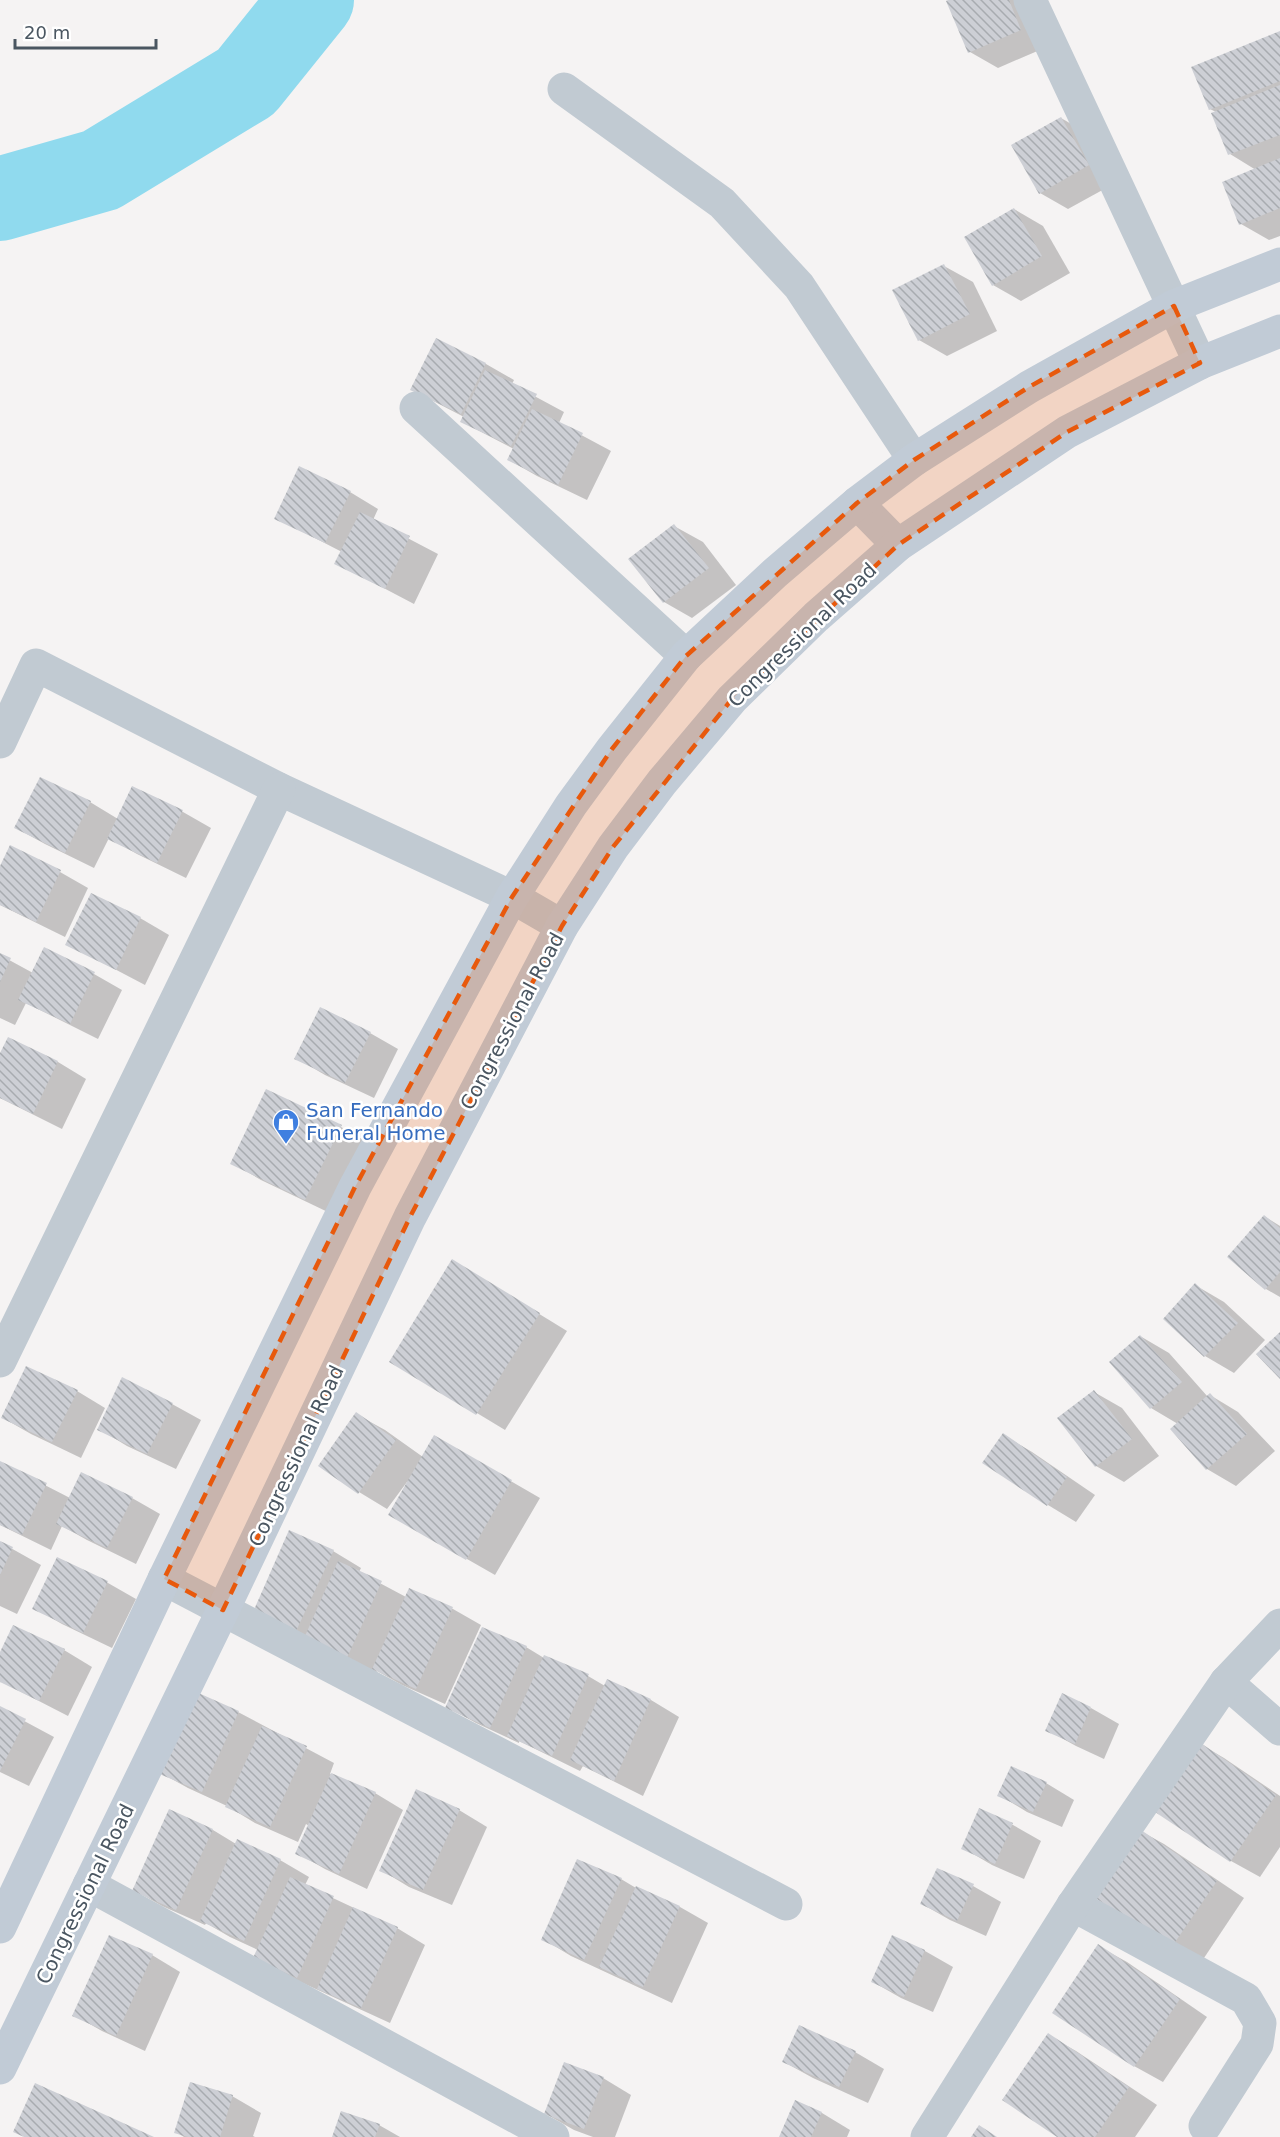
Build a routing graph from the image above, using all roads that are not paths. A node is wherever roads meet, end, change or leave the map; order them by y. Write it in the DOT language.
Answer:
graph roads {
  1 [pos="1030,0"];
  2 [pos="564,89"];
  3 [pos="1280,264"];
  4 [pos="1174,306"];
  5 [pos="1280,331"];
  6 [pos="1200,363"];
  7 [pos="416,408"];
  8 [pos="914,460"];
  9 [pos="857,503"];
  10 [pos="898,545"];
  11 [pos="686,656"];
  12 [pos="0,742"];
  13 [pos="279,789"];
  14 [pos="512,897"];
  15 [pos="562,926"];
  16 [pos="0,1361"];
  17 [pos="164,1579"];
  18 [pos="223,1610"];
  19 [pos="1280,1625"];
  20 [pos="1226,1682"];
  21 [pos="1280,1729"];
  22 [pos="89,1885"];
  23 [pos="786,1904"];
  24 [pos="1073,1905"];
  25 [pos="0,1927"];
  26 [pos="0,2068"];
  27 [pos="1205,2127"];
  28 [pos="554,2137"];
  29 [pos="927,2137"];
  1 -- 4 [label="street"];
  2 -- 8 [label="street"];
  3 -- 4 [label="main road"];
  4 -- 6 [label="street"];
  4 -- 8 [label="main road"];
  5 -- 6 [label="main road, Congressional Road"];
  6 -- 10 [label="main road, Congressional Road"];
  7 -- 11 [label="street"];
  8 -- 9 [label="main road"];
  9 -- 10 [label="main road"];
  9 -- 11 [label="main road"];
  10 -- 15 [label="main road, Congressional Road"];
  11 -- 14 [label="main road"];
  12 -- 13 [label="street"];
  13 -- 14 [label="street"];
  13 -- 16 [label="street"];
  14 -- 15 [label="street"];
  14 -- 17 [label="main road"];
  15 -- 18 [label="main road, Congressional Road"];
  17 -- 18 [label="street"];
  17 -- 25 [label="main road"];
  18 -- 22 [label="main road, Congressional Road"];
  18 -- 23 [label="street"];
  19 -- 20 [label="street"];
  20 -- 21 [label="street"];
  20 -- 24 [label="street"];
  22 -- 26 [label="main road, Congressional Road"];
  22 -- 28 [label="street"];
  24 -- 27 [label="street"];
  24 -- 29 [label="street"];
}
